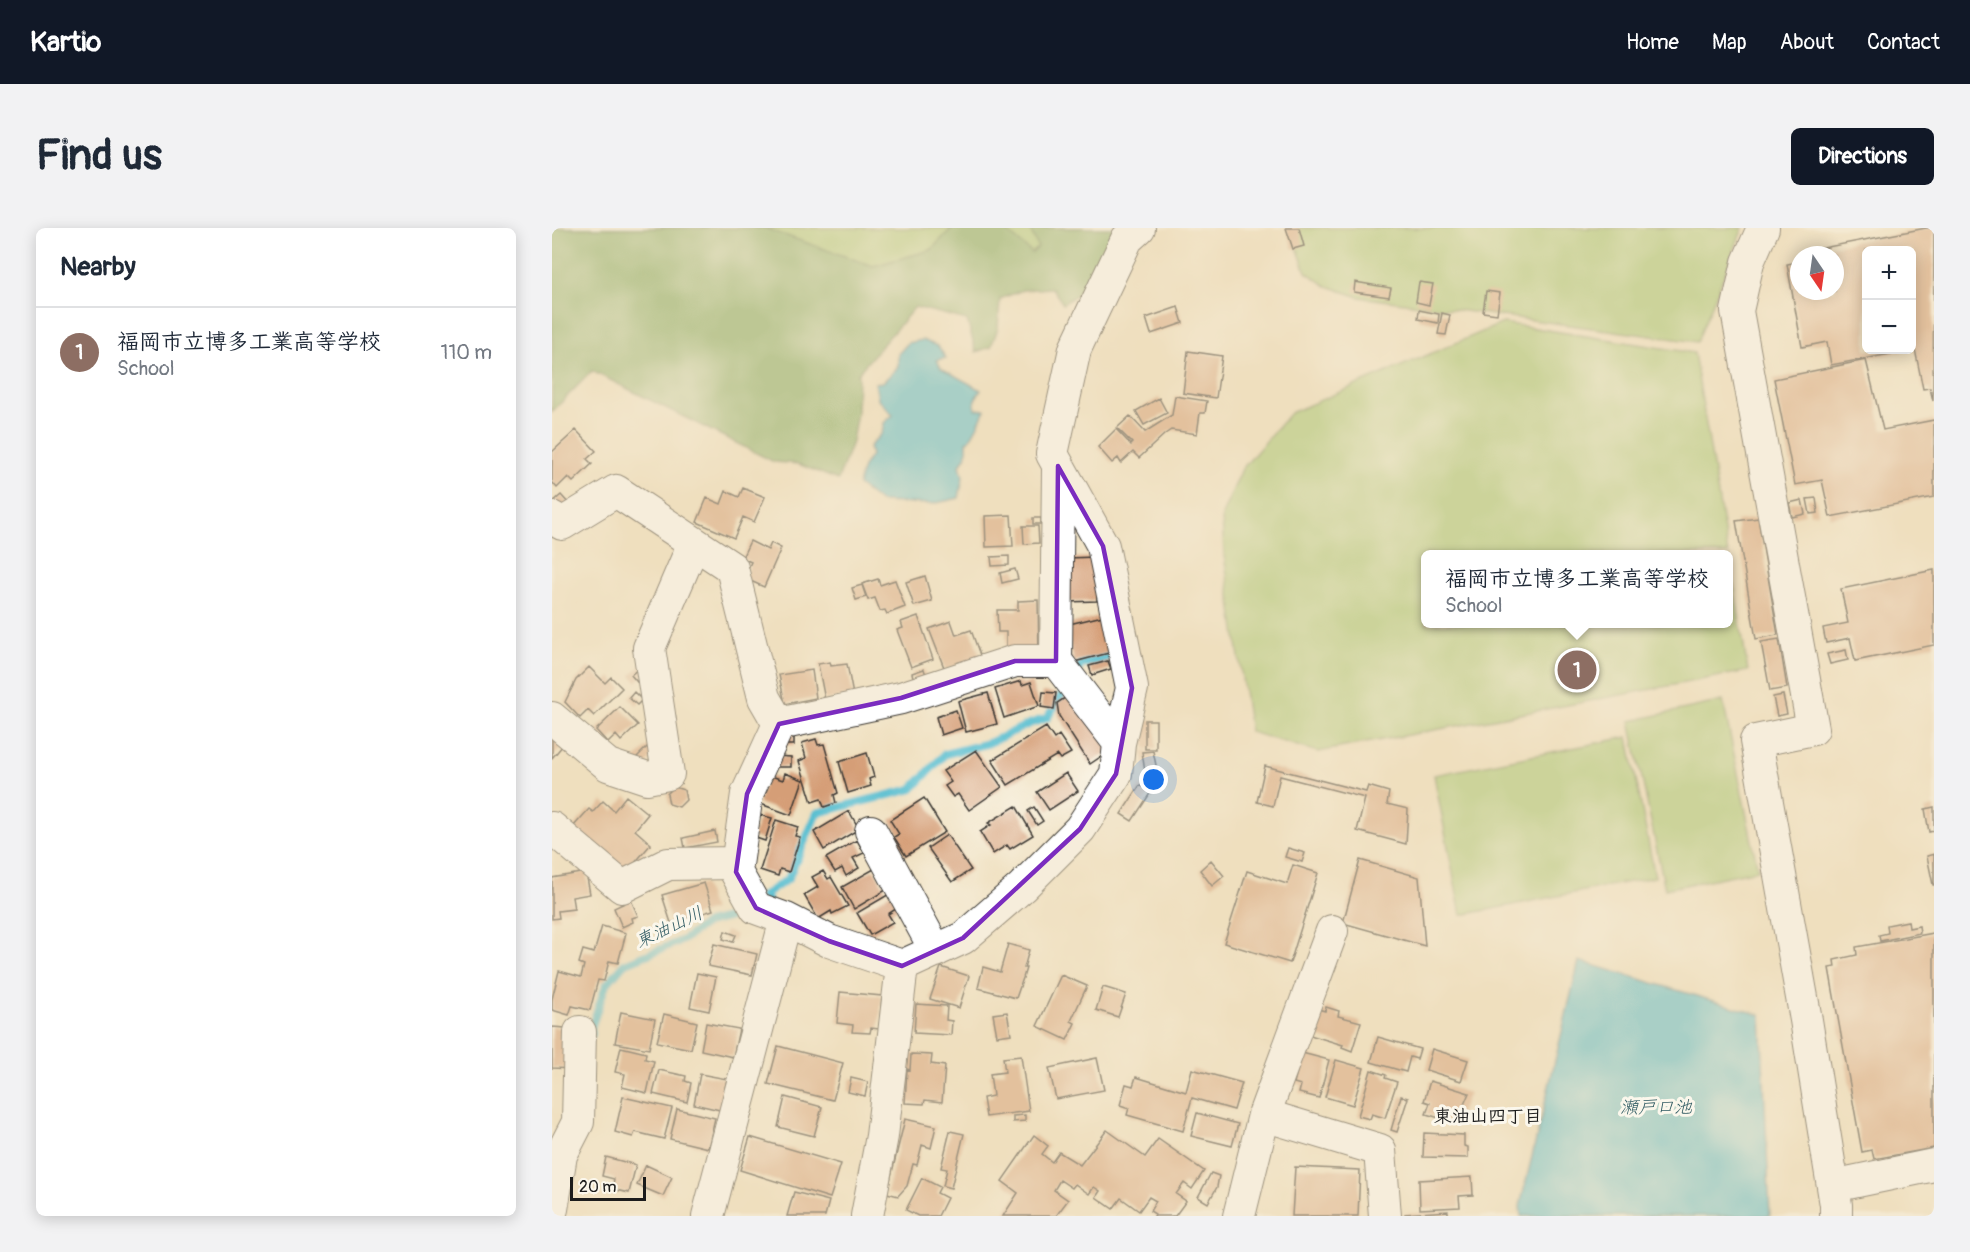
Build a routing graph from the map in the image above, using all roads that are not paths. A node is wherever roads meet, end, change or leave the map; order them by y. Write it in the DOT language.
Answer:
graph roads {
  1 [pos="1139,228"];
  2 [pos="1763,228"];
  3 [pos="1058,466"];
  4 [pos="552,517"];
  5 [pos="694,543"];
  6 [pos="1058,664"];
  7 [pos="552,718"];
  8 [pos="779,724"];
  9 [pos="1119,743"];
  10 [pos="552,828"];
  11 [pos="871,831"];
  12 [pos="738,863"];
  13 [pos="786,919"];
  14 [pos="1332,931"];
  15 [pos="936,951"];
  16 [pos="902,966"];
  17 [pos="580,1032"];
  18 [pos="1264,1114"];
  19 [pos="1934,1166"];
  20 [pos="1834,1201"];
  21 [pos="552,1209"];
  22 [pos="708,1216"];
  23 [pos="867,1216"];
  24 [pos="1239,1216"];
  25 [pos="1385,1216"];
  1 -- 3 [label="street"];
  2 -- 20 [label="street"];
  3 -- 6 [label="street"];
  3 -- 9 [label="street"];
  4 -- 5 [label="street"];
  5 -- 7 [label="street"];
  5 -- 8 [label="street"];
  6 -- 8 [label="street"];
  6 -- 9 [label="street"];
  8 -- 12 [label="street"];
  9 -- 15 [label="street"];
  10 -- 12 [label="street"];
  11 -- 15 [label="street"];
  12 -- 13 [label="street"];
  13 -- 16 [label="street"];
  13 -- 22 [label="street"];
  14 -- 18 [label="street"];
  15 -- 16 [label="street"];
  16 -- 23 [label="street"];
  17 -- 21 [label="street"];
  18 -- 24 [label="street"];
  18 -- 25 [label="street"];
  19 -- 20 [label="street"];
}
